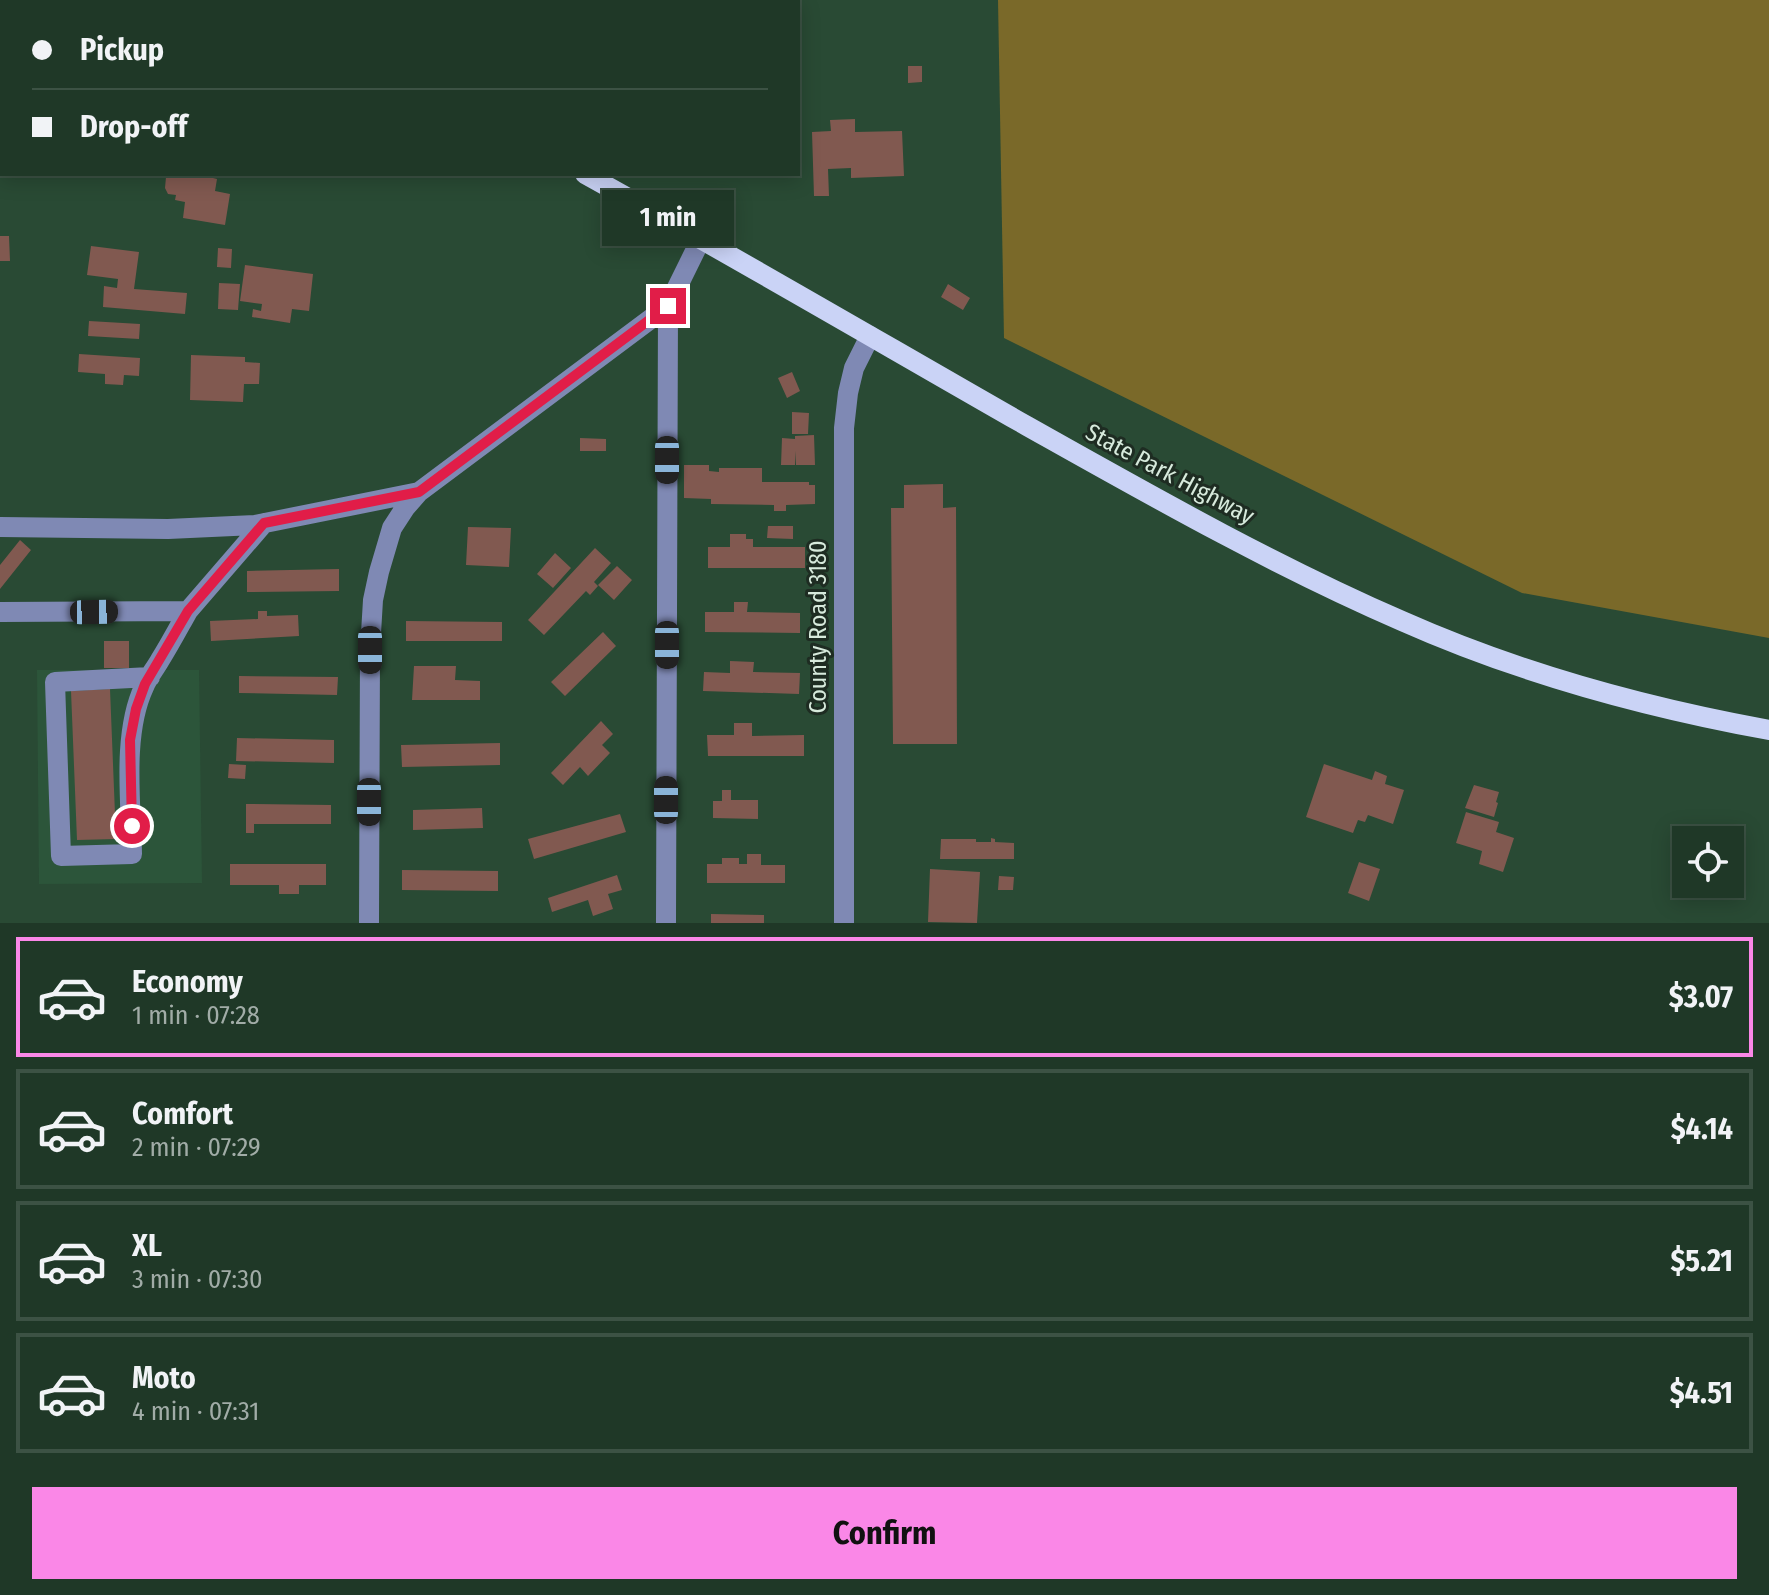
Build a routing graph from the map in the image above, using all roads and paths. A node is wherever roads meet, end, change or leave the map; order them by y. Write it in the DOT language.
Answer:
graph roads {
  1 [pos="589,176"];
  2 [pos="701,239"];
  3 [pos="668,306"];
  4 [pos="870,336"];
  5 [pos="419,492"];
  6 [pos="264,523"];
  7 [pos="0,527"];
  8 [pos="188,611"];
  9 [pos="0,612"];
  10 [pos="150,677"];
  11 [pos="1769,730"];
  12 [pos="369,923"];
  13 [pos="666,923"];
  14 [pos="844,923"];
  1 -- 2 [label="main road, State Park Highway"];
  2 -- 3 [label="street"];
  2 -- 4 [label="main road, State Park Highway"];
  3 -- 5 [label="street"];
  3 -- 13 [label="street"];
  4 -- 11 [label="main road, State Park Highway"];
  4 -- 14 [label="street, County Road 3180"];
  5 -- 6 [label="street"];
  5 -- 12 [label="street"];
  6 -- 7 [label="street"];
  6 -- 8 [label="street"];
  8 -- 9 [label="street"];
  8 -- 10 [label="street"];
  10 -- 10 [label="street"];
}
